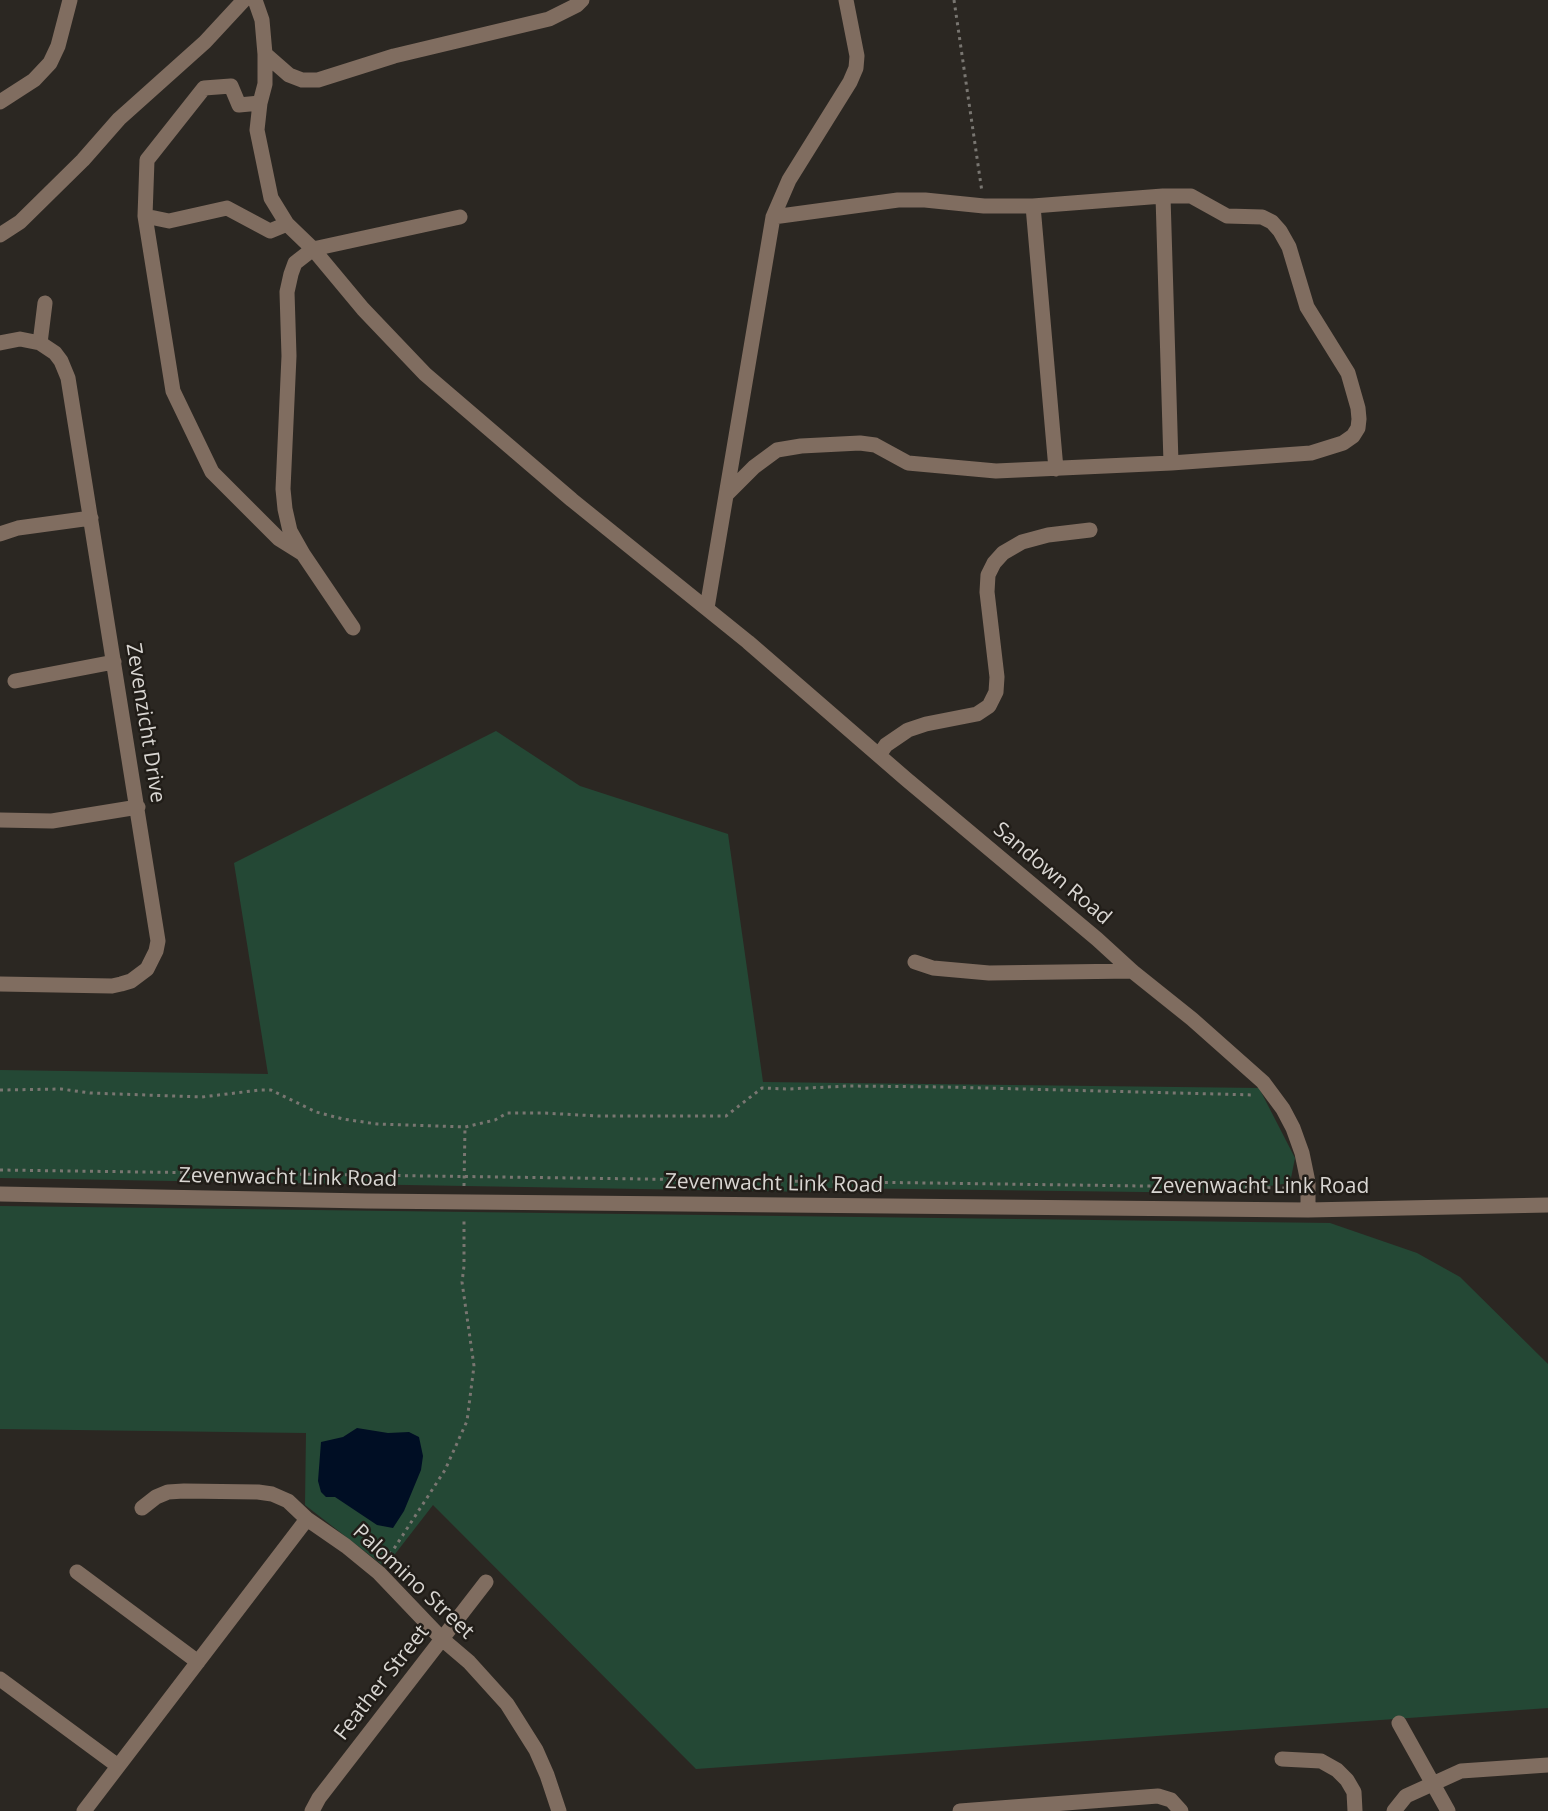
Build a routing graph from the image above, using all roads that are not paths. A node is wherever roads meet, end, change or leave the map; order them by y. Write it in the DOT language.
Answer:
graph roads {
  1 [pos="70,0"];
  2 [pos="244,0"];
  3 [pos="255,0"];
  4 [pos="582,0"];
  5 [pos="846,0"];
  6 [pos="265,54"];
  7 [pos="0,102"];
  8 [pos="260,103"];
  9 [pos="1163,196"];
  10 [pos="1034,206"];
  11 [pos="145,216"];
  12 [pos="460,217"];
  13 [pos="773,217"];
  14 [pos="286,224"];
  15 [pos="0,235"];
  16 [pos="313,249"];
  17 [pos="45,303"];
  18 [pos="0,343"];
  19 [pos="40,343"];
  20 [pos="1171,463"];
  21 [pos="1056,469"];
  22 [pos="727,494"];
  23 [pos="91,518"];
  24 [pos="1090,530"];
  25 [pos="0,534"];
  26 [pos="303,554"];
  27 [pos="707,608"];
  28 [pos="353,628"];
  29 [pos="114,662"];
  30 [pos="15,681"];
  31 [pos="879,755"];
  32 [pos="138,807"];
  33 [pos="0,820"];
  34 [pos="915,962"];
  35 [pos="1132,971"];
  36 [pos="0,984"];
  37 [pos="0,1194"];
  38 [pos="1548,1205"];
  39 [pos="1308,1210"];
  40 [pos="142,1508"];
  41 [pos="307,1519"];
  42 [pos="77,1572"];
  43 [pos="486,1582"];
  44 [pos="442,1639"];
  45 [pos="198,1662"];
  46 [pos="0,1679"];
  47 [pos="1399,1723"];
  48 [pos="1282,1759"];
  49 [pos="1548,1765"];
  50 [pos="118,1766"];
  51 [pos="1433,1785"];
  52 [pos="84,1811"];
  53 [pos="312,1811"];
  54 [pos="559,1811"];
  55 [pos="960,1811"];
  56 [pos="1181,1811"];
  57 [pos="1355,1811"];
  58 [pos="1394,1811"];
  59 [pos="1448,1811"];
  1 -- 7 [label="street"];
  2 -- 15 [label="street"];
  3 -- 6 [label="street, Sandown Road"];
  4 -- 6 [label="street"];
  5 -- 13 [label="street"];
  6 -- 8 [label="street, Sandown Road"];
  8 -- 11 [label="street"];
  8 -- 14 [label="street, Sandown Road"];
  9 -- 10 [label="street"];
  9 -- 20 [label="street"];
  9 -- 20 [label="street"];
  10 -- 13 [label="street"];
  10 -- 21 [label="street"];
  11 -- 14 [label="street"];
  11 -- 26 [label="street"];
  12 -- 16 [label="street"];
  13 -- 22 [label="street"];
  14 -- 16 [label="street, Sandown Road"];
  16 -- 26 [label="street"];
  16 -- 27 [label="street, Sandown Road"];
  17 -- 19 [label="street"];
  18 -- 19 [label="street"];
  19 -- 23 [label="street, Zevenzicht Drive"];
  20 -- 21 [label="street"];
  21 -- 22 [label="street"];
  22 -- 27 [label="street"];
  23 -- 25 [label="street"];
  23 -- 29 [label="street, Zevenzicht Drive"];
  24 -- 31 [label="street"];
  26 -- 28 [label="street"];
  27 -- 31 [label="street, Sandown Road"];
  29 -- 30 [label="street"];
  29 -- 32 [label="street, Zevenzicht Drive"];
  31 -- 35 [label="street, Sandown Road"];
  32 -- 33 [label="street"];
  32 -- 36 [label="street, Zevenzicht Drive"];
  34 -- 35 [label="street"];
  35 -- 39 [label="street, Sandown Road"];
  37 -- 39 [label="street, Zevenwacht Link Road"];
  38 -- 39 [label="street, Zevenwacht Link Road"];
  40 -- 41 [label="street, Palomino Street"];
  41 -- 44 [label="street, Palomino Street"];
  41 -- 45 [label="street"];
  42 -- 45 [label="street"];
  43 -- 44 [label="street, Feather Street"];
  44 -- 53 [label="street, Feather Street"];
  44 -- 54 [label="street, Palomino Street"];
  45 -- 50 [label="street"];
  46 -- 50 [label="street"];
  47 -- 51 [label="street"];
  48 -- 57 [label="street"];
  49 -- 51 [label="street"];
  50 -- 52 [label="street"];
  51 -- 58 [label="street"];
  51 -- 59 [label="street"];
  55 -- 56 [label="street"];
}
